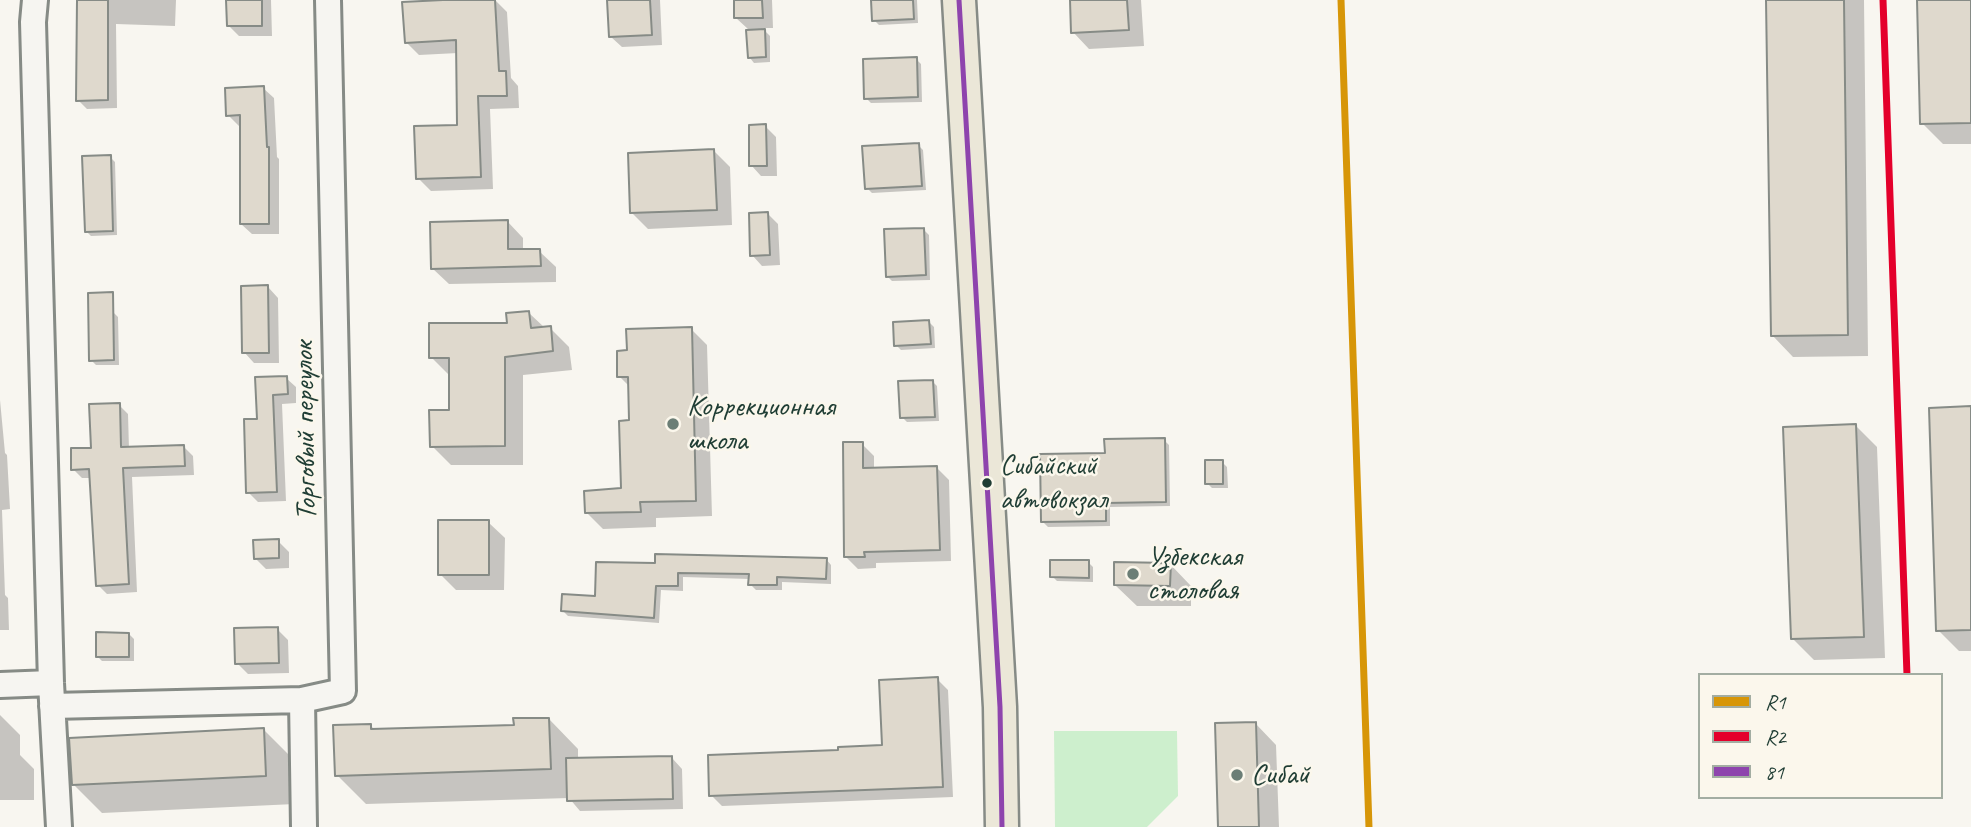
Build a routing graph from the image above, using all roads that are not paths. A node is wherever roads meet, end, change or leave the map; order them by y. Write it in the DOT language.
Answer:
graph roads {
  1 [pos="35,0"];
  2 [pos="328,0"];
  3 [pos="960,0"];
  4 [pos="0,685"];
  5 [pos="52,694"];
  6 [pos="302,700"];
  7 [pos="60,827"];
  8 [pos="304,827"];
  9 [pos="1002,827"];
  1 -- 5 [label="street"];
  2 -- 6 [label="street, Торговый переулок"];
  3 -- 9 [label="main road"];
  4 -- 5 [label="street"];
  5 -- 6 [label="street"];
  5 -- 7 [label="street"];
  6 -- 8 [label="street"];
}
